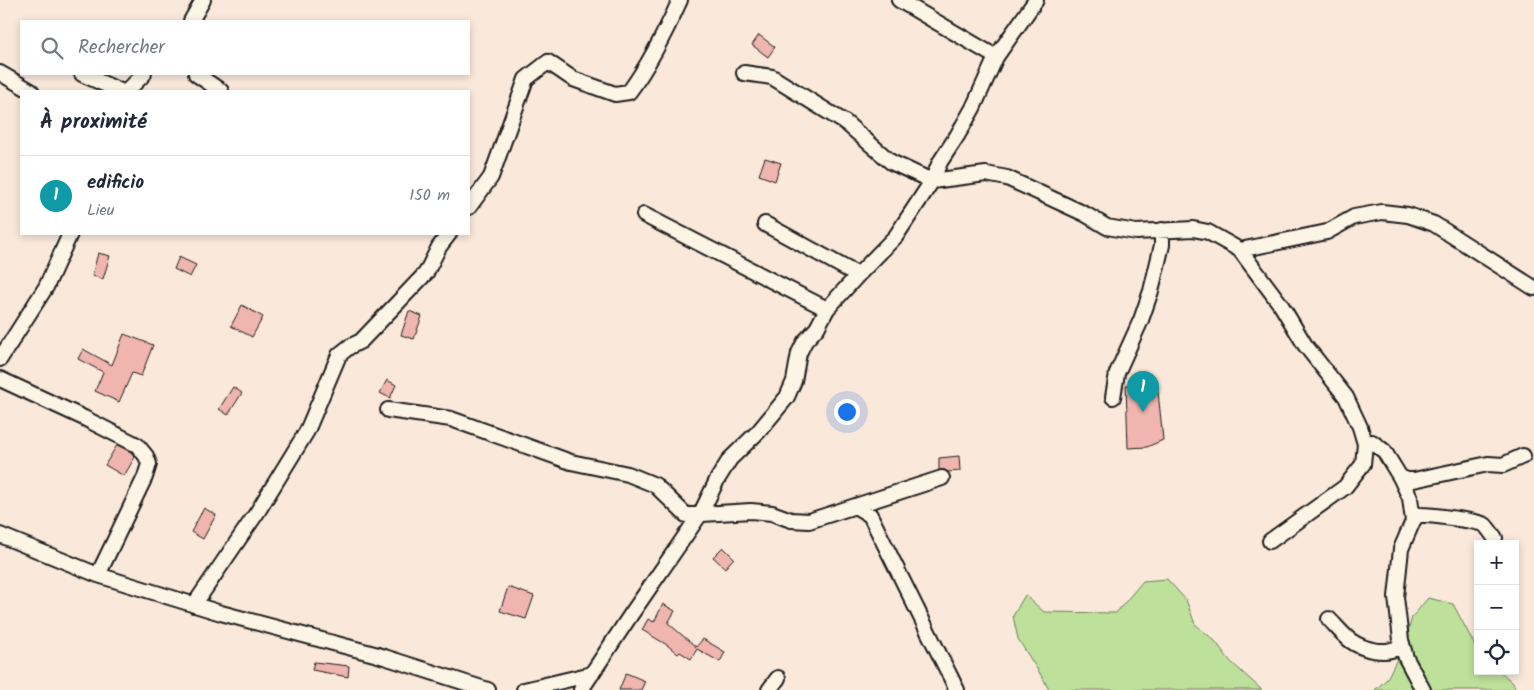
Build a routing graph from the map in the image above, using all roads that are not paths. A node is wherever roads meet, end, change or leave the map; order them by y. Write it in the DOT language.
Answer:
graph roads {
  1 [pos="203,0"];
  2 [pos="680,0"];
  3 [pos="899,0"];
  4 [pos="1036,0"];
  5 [pos="192,20"];
  6 [pos="996,57"];
  7 [pos="0,73"];
  8 [pos="744,73"];
  9 [pos="84,75"];
  10 [pos="143,75"];
  11 [pos="197,75"];
  12 [pos="29,90"];
  13 [pos="118,90"];
  14 [pos="128,90"];
  15 [pos="220,90"];
  16 [pos="932,181"];
  17 [pos="470,206"];
  18 [pos="644,214"];
  19 [pos="765,224"];
  20 [pos="1162,230"];
  21 [pos="70,235"];
  22 [pos="448,235"];
  23 [pos="1240,250"];
  24 [pos="858,275"];
  25 [pos="1534,288"];
  26 [pos="827,309"];
  27 [pos="0,359"];
  28 [pos="0,379"];
  29 [pos="1113,397"];
  30 [pos="388,410"];
  31 [pos="1365,444"];
  32 [pos="1523,456"];
  33 [pos="1400,477"];
  34 [pos="942,478"];
  35 [pos="854,506"];
  36 [pos="701,513"];
  37 [pos="1413,521"];
  38 [pos="0,535"];
  39 [pos="1494,538"];
  40 [pos="1270,541"];
  41 [pos="98,574"];
  42 [pos="194,605"];
  43 [pos="1329,619"];
  44 [pos="1401,640"];
  45 [pos="592,674"];
  46 [pos="778,678"];
  47 [pos="488,690"];
  48 [pos="524,690"];
  49 [pos="581,690"];
  50 [pos="769,690"];
  51 [pos="957,690"];
  52 [pos="1423,690"];
  1 -- 5 [label="street"];
  2 -- 17 [label="street"];
  3 -- 6 [label="street"];
  4 -- 6 [label="street"];
  6 -- 16 [label="street"];
  7 -- 12 [label="street"];
  8 -- 16 [label="street"];
  9 -- 13 [label="street"];
  10 -- 14 [label="street"];
  11 -- 15 [label="street"];
  16 -- 20 [label="street"];
  16 -- 24 [label="street"];
  18 -- 26 [label="street"];
  19 -- 24 [label="street"];
  20 -- 23 [label="street"];
  20 -- 29 [label="street"];
  21 -- 27 [label="street"];
  22 -- 42 [label="street"];
  23 -- 25 [label="street"];
  23 -- 31 [label="street"];
  24 -- 26 [label="street"];
  26 -- 36 [label="street"];
  28 -- 41 [label="street"];
  30 -- 36 [label="street"];
  31 -- 33 [label="street"];
  31 -- 40 [label="street"];
  32 -- 33 [label="street"];
  33 -- 37 [label="street"];
  34 -- 35 [label="street"];
  35 -- 36 [label="street"];
  35 -- 51 [label="street"];
  36 -- 45 [label="street"];
  37 -- 39 [label="street"];
  37 -- 44 [label="street"];
  38 -- 41 [label="street"];
  41 -- 42 [label="street"];
  42 -- 47 [label="street"];
  43 -- 44 [label="street"];
  44 -- 52 [label="street"];
  45 -- 48 [label="street"];
  45 -- 49 [label="street"];
  46 -- 50 [label="street"];
}
